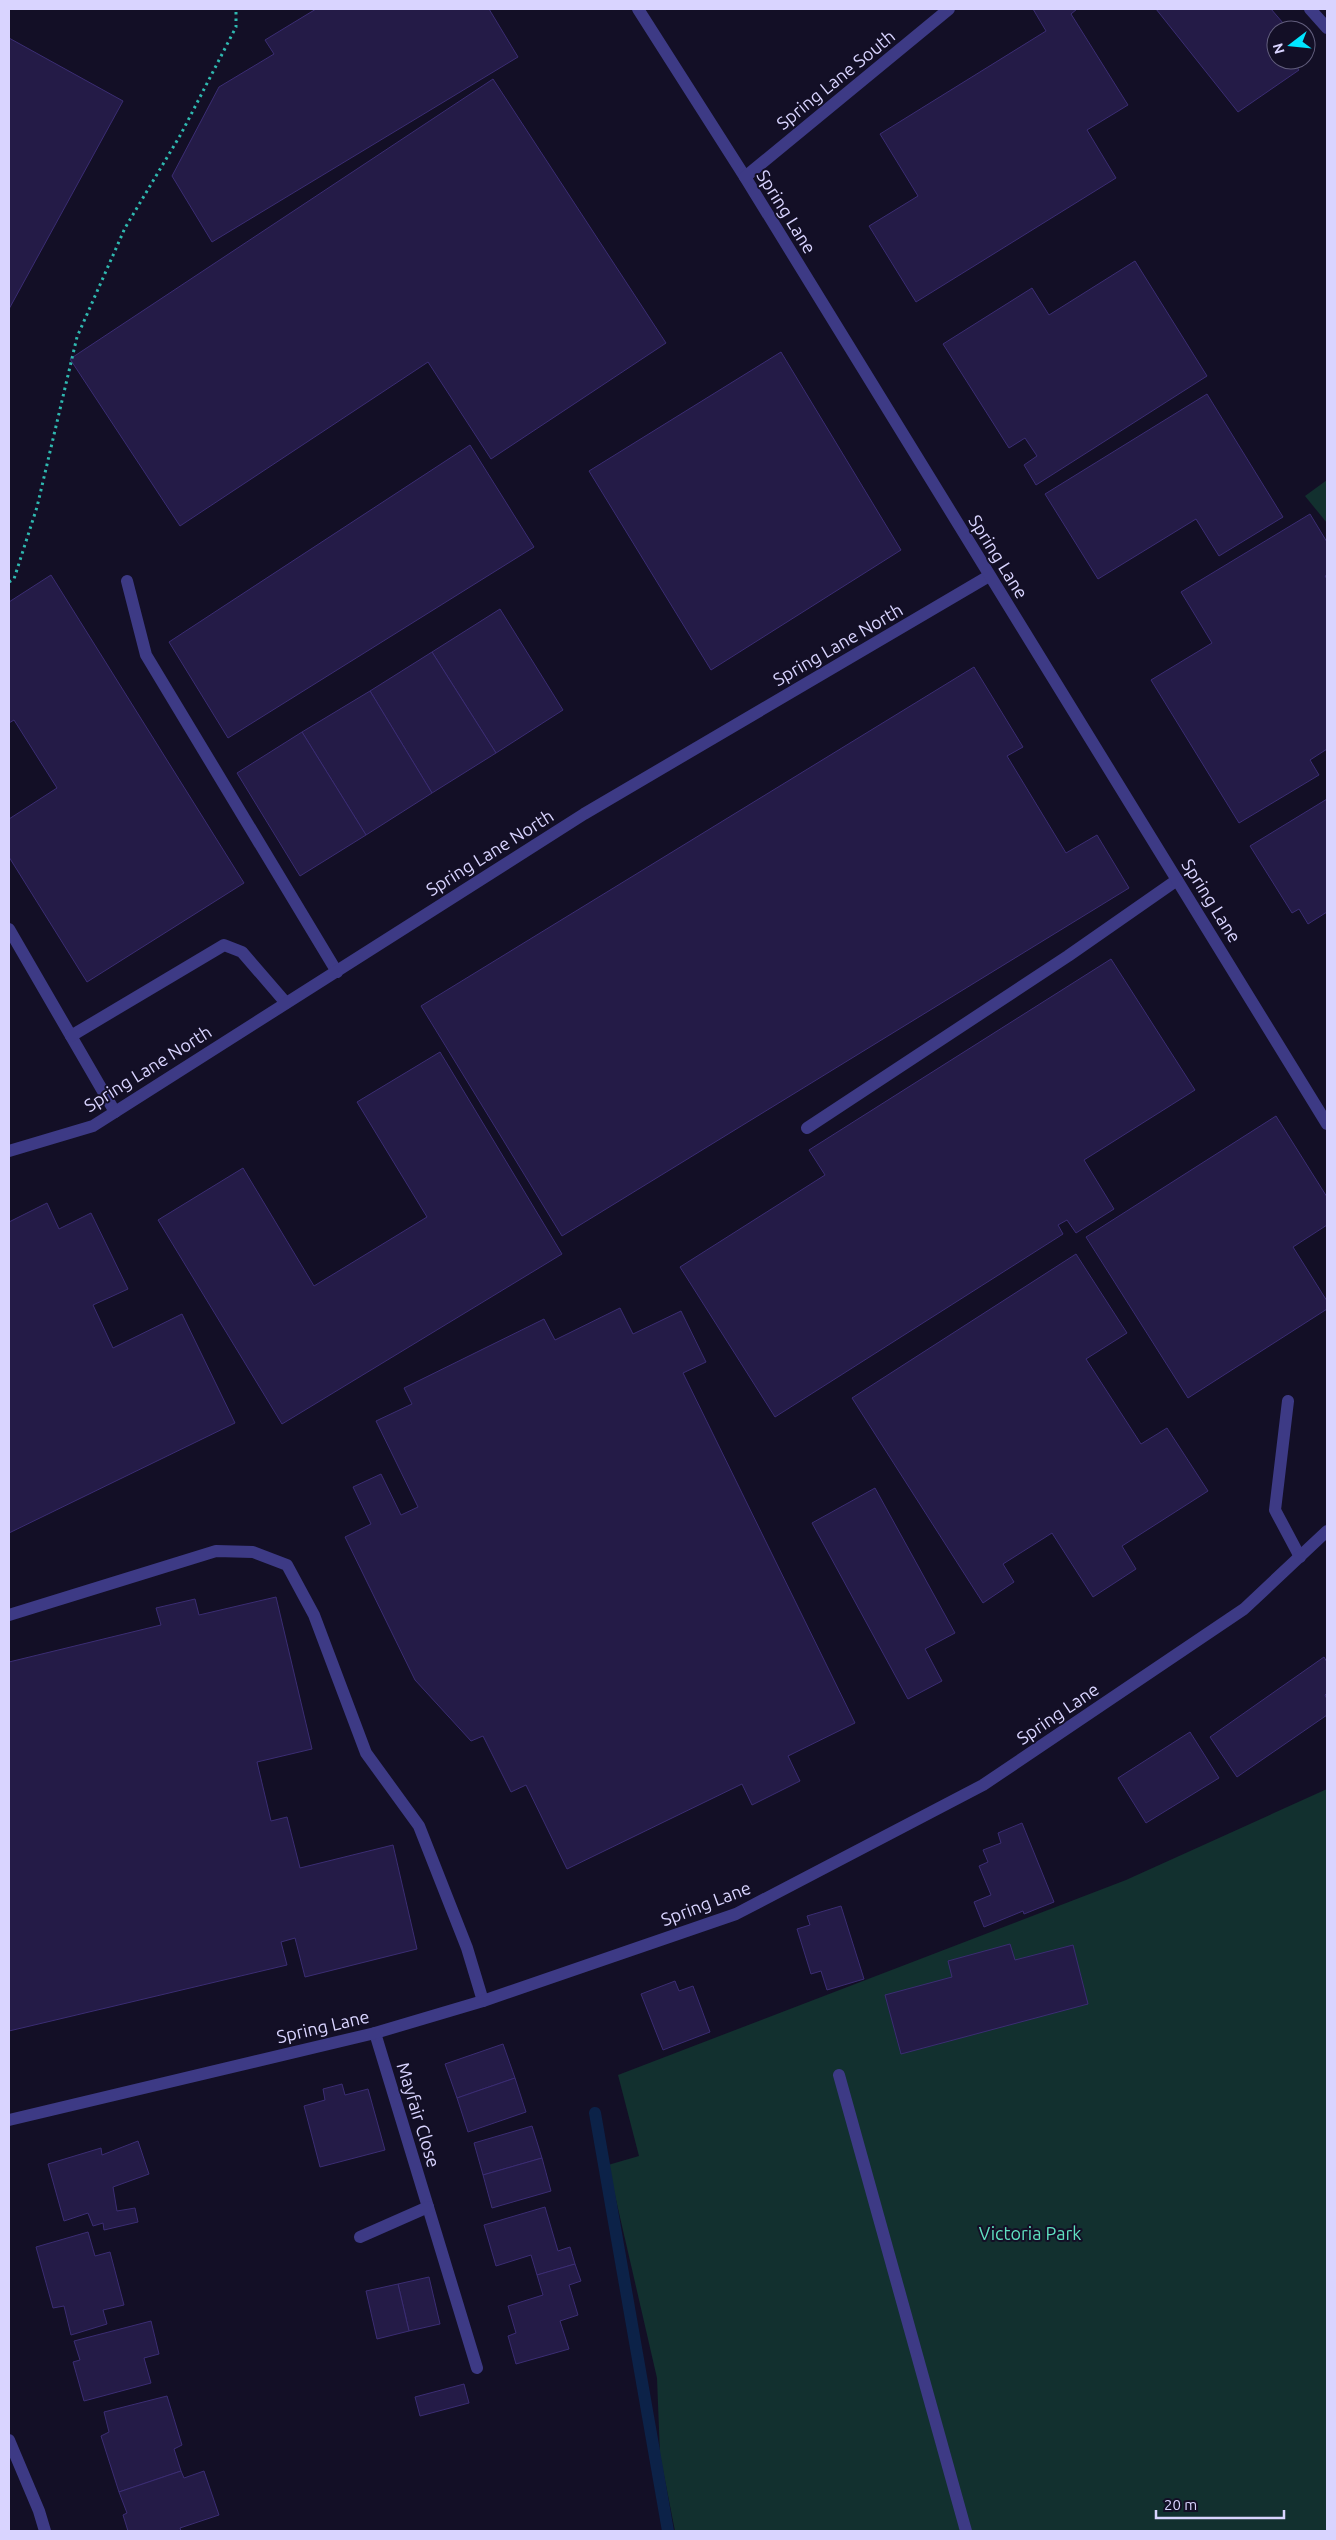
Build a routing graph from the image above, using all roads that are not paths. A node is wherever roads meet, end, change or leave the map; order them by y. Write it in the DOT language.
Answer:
graph roads {
  1 [pos="638,9"];
  2 [pos="950,9"];
  3 [pos="1310,9"];
  4 [pos="1327,28"];
  5 [pos="745,177"];
  6 [pos="989,576"];
  7 [pos="127,581"];
  8 [pos="1177,880"];
  9 [pos="9,929"];
  10 [pos="337,972"];
  11 [pos="286,1003"];
  12 [pos="71,1036"];
  13 [pos="115,1112"];
  14 [pos="1327,1124"];
  15 [pos="807,1128"];
  16 [pos="9,1151"];
  17 [pos="1288,1401"];
  18 [pos="1327,1531"];
  19 [pos="1300,1557"];
  20 [pos="9,1615"];
  21 [pos="483,2001"];
  22 [pos="375,2033"];
  23 [pos="840,2075"];
  24 [pos="9,2120"];
  25 [pos="428,2207"];
  26 [pos="360,2237"];
  27 [pos="477,2368"];
  28 [pos="9,2440"];
  29 [pos="45,2531"];
  30 [pos="966,2531"];
  1 -- 5 [label="street, Spring Lane"];
  2 -- 5 [label="street, Spring Lane South"];
  3 -- 4 [label="street"];
  5 -- 6 [label="street, Spring Lane"];
  6 -- 8 [label="street, Spring Lane"];
  6 -- 10 [label="street, Spring Lane North"];
  7 -- 10 [label="street"];
  8 -- 14 [label="street, Spring Lane"];
  8 -- 15 [label="street"];
  9 -- 12 [label="street"];
  10 -- 11 [label="street, Spring Lane North"];
  11 -- 12 [label="street"];
  11 -- 13 [label="street, Spring Lane North"];
  12 -- 13 [label="street"];
  13 -- 16 [label="street, Spring Lane North"];
  17 -- 19 [label="street"];
  18 -- 19 [label="street, Spring Lane"];
  19 -- 21 [label="street, Spring Lane"];
  20 -- 21 [label="street"];
  21 -- 22 [label="street, Spring Lane"];
  22 -- 24 [label="street, Spring Lane"];
  22 -- 25 [label="street, Mayfair Close"];
  23 -- 30 [label="street"];
  25 -- 26 [label="street"];
  25 -- 27 [label="street, Mayfair Close"];
  28 -- 29 [label="street"];
}
